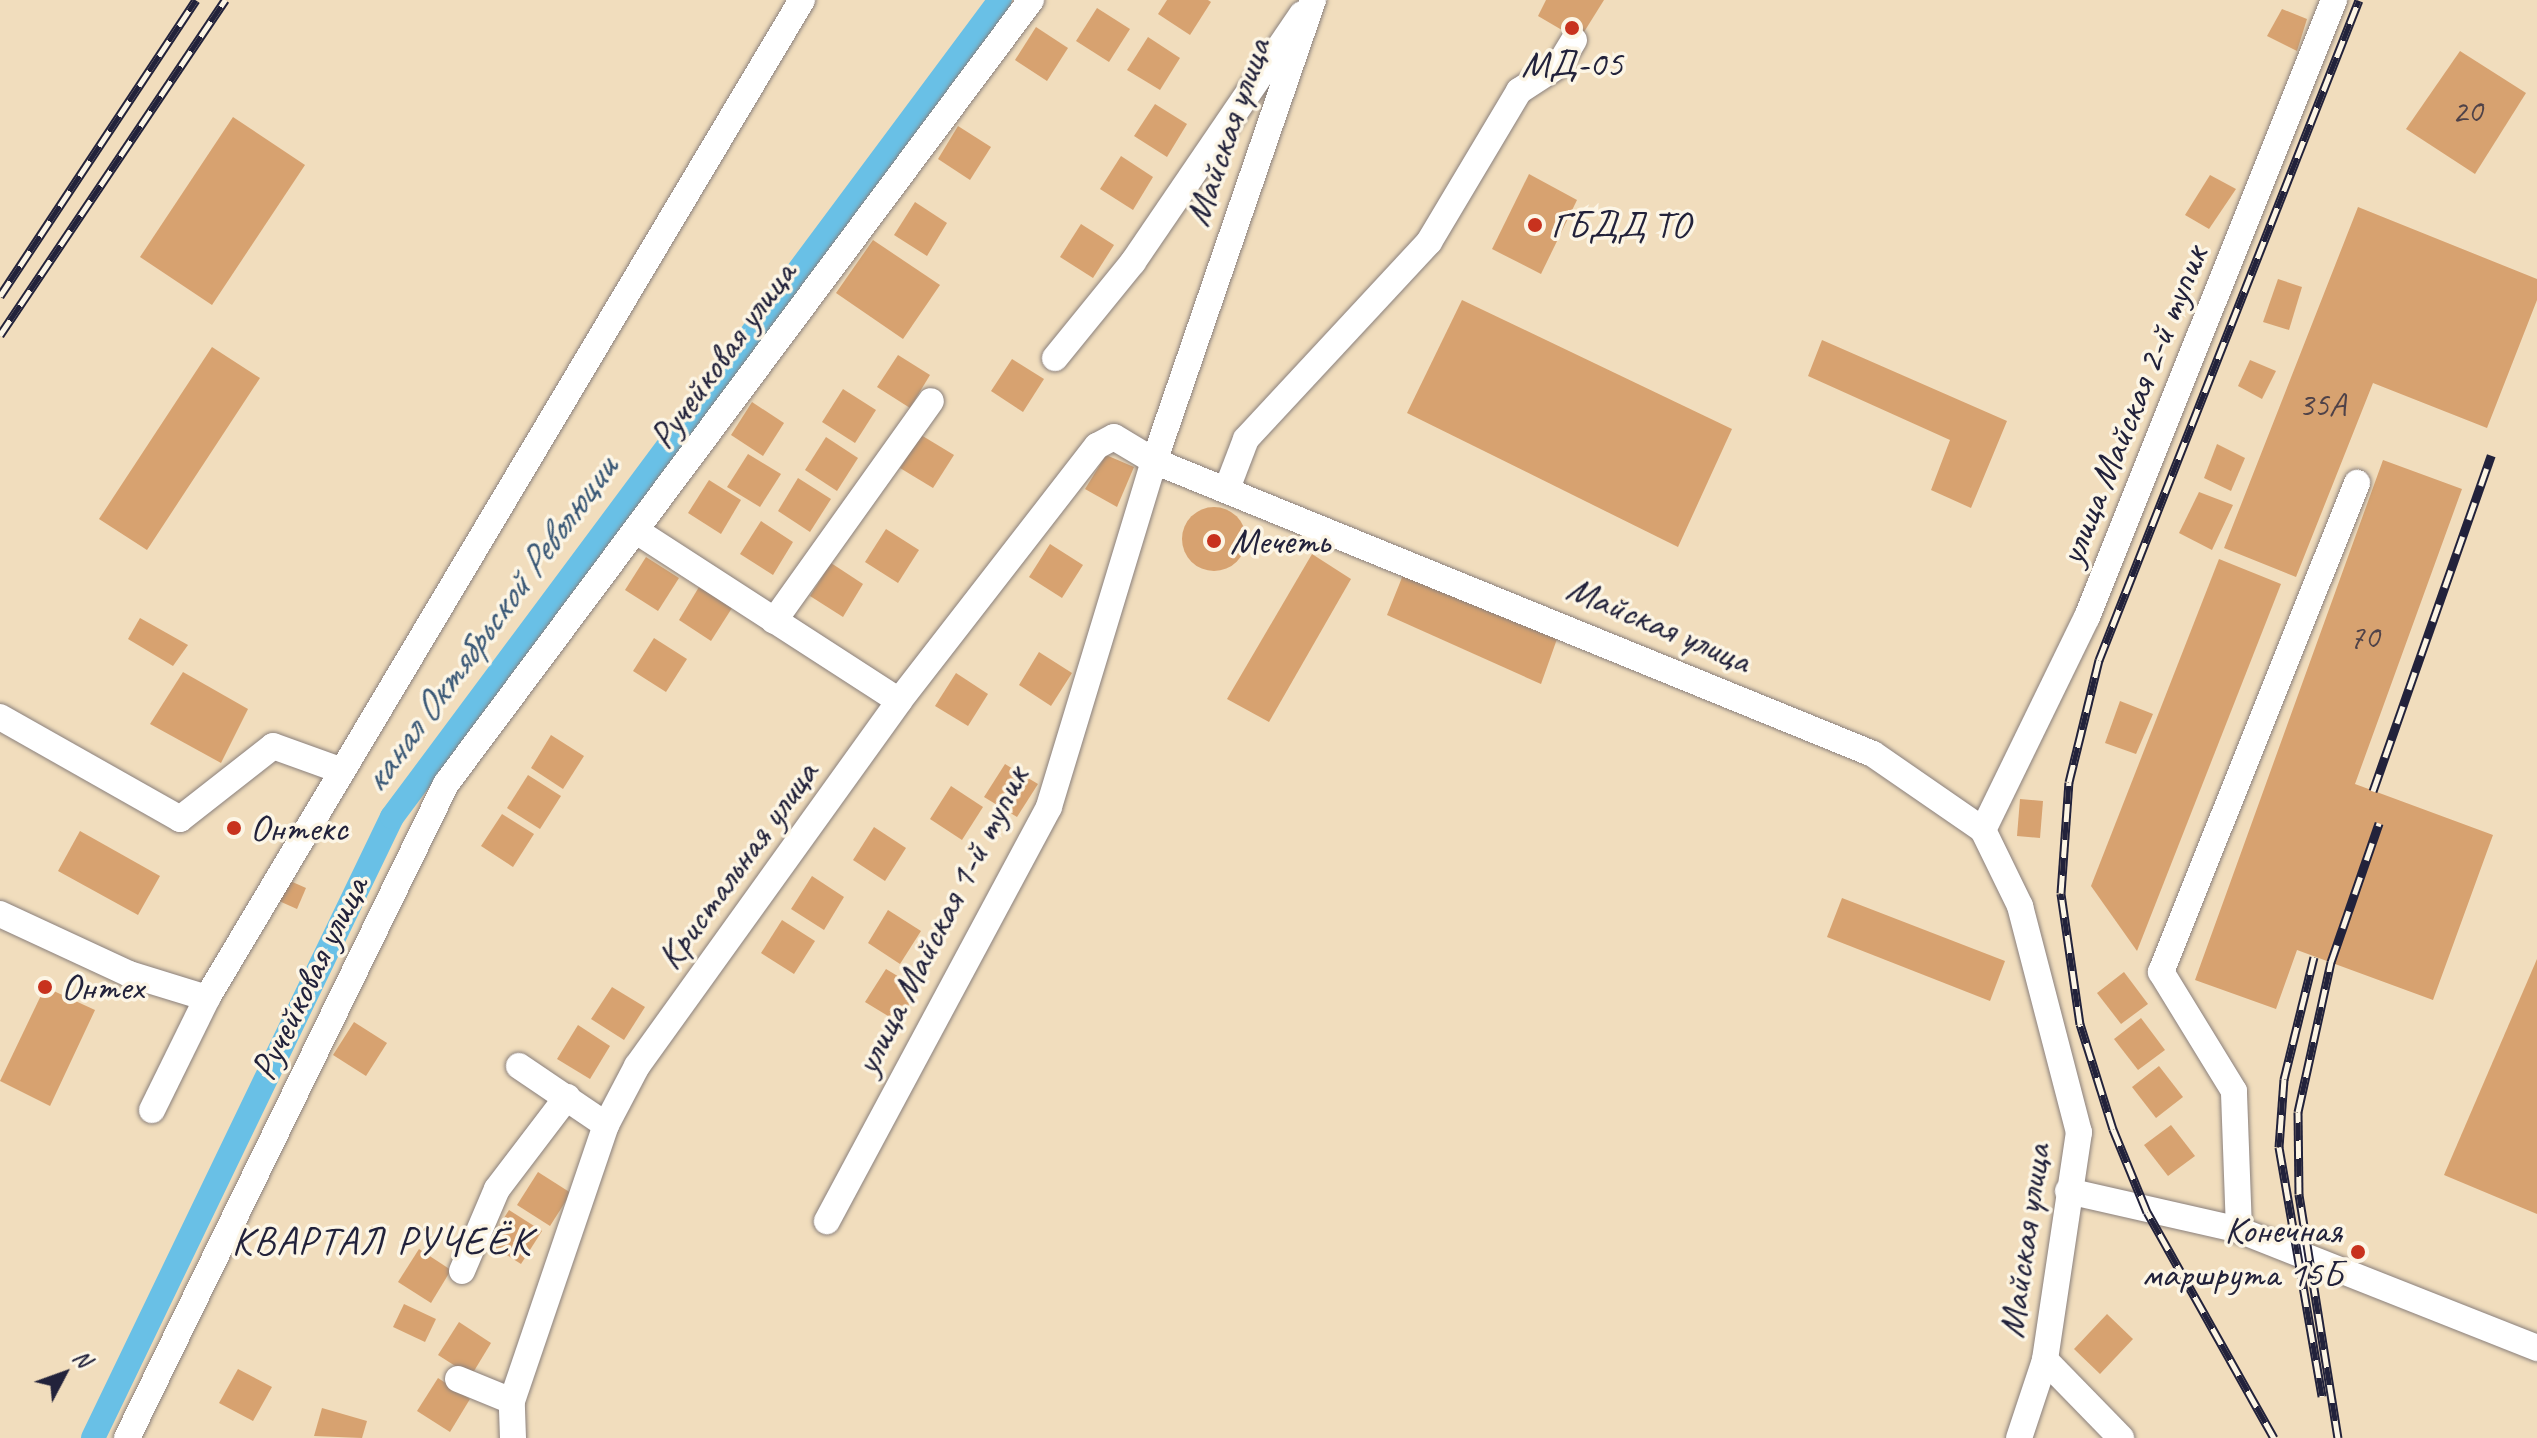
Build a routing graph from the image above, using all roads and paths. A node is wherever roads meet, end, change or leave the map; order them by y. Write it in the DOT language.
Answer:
graph roads {
  1 [pos="802,0"];
  2 [pos="1031,0"];
  3 [pos="2334,0"];
  4 [pos="1312,2"];
  5 [pos="1574,40"];
  6 [pos="1055,358"];
  7 [pos="931,401"];
  8 [pos="1154,461"];
  9 [pos="2357,483"];
  10 [pos="1228,486"];
  11 [pos="638,532"];
  12 [pos="774,621"];
  13 [pos="899,701"];
  14 [pos="0,717"];
  15 [pos="342,771"];
  16 [pos="1983,830"];
  17 [pos="0,914"];
  18 [pos="207,998"];
  19 [pos="519,1066"];
  20 [pos="567,1097"];
  21 [pos="152,1110"];
  22 [pos="606,1125"];
  23 [pos="2068,1191"];
  24 [pos="827,1221"];
  25 [pos="2239,1230"];
  26 [pos="462,1271"];
  27 [pos="2537,1348"];
  28 [pos="2045,1360"];
  29 [pos="458,1379"];
  30 [pos="512,1401"];
  31 [pos="127,1438"];
  32 [pos="513,1438"];
  33 [pos="2019,1438"];
  34 [pos="2121,1438"];
  1 -- 15 [label="street"];
  2 -- 11 [label="street, Ручейковая улица"];
  3 -- 16 [label="street, улица Майская 2-й тупик"];
  4 -- 6 [label="street, Майская улица"];
  4 -- 8 [label="street, Майская улица"];
  5 -- 10 [label="street"];
  7 -- 12 [label="street"];
  8 -- 10 [label="street, Майская улица"];
  8 -- 13 [label="street, Кристальная улица"];
  8 -- 24 [label="street, улица Майская 1-й тупик"];
  9 -- 25 [label="street"];
  10 -- 16 [label="street, Майская улица"];
  11 -- 12 [label="street"];
  11 -- 31 [label="street, Ручейковая улица"];
  12 -- 13 [label="street"];
  13 -- 22 [label="street, Кристальная улица"];
  14 -- 15 [label="street"];
  15 -- 18 [label="street"];
  16 -- 23 [label="street, Майская улица"];
  17 -- 18 [label="street"];
  18 -- 21 [label="street"];
  19 -- 20 [label="street"];
  20 -- 22 [label="street"];
  20 -- 26 [label="street"];
  22 -- 30 [label="street, Кристальная улица"];
  23 -- 25 [label="street"];
  23 -- 28 [label="street, Майская улица"];
  25 -- 27 [label="street"];
  28 -- 33 [label="street, Майская улица"];
  28 -- 34 [label="street"];
  29 -- 30 [label="street"];
  30 -- 32 [label="street, Кристальная улица"];
}
